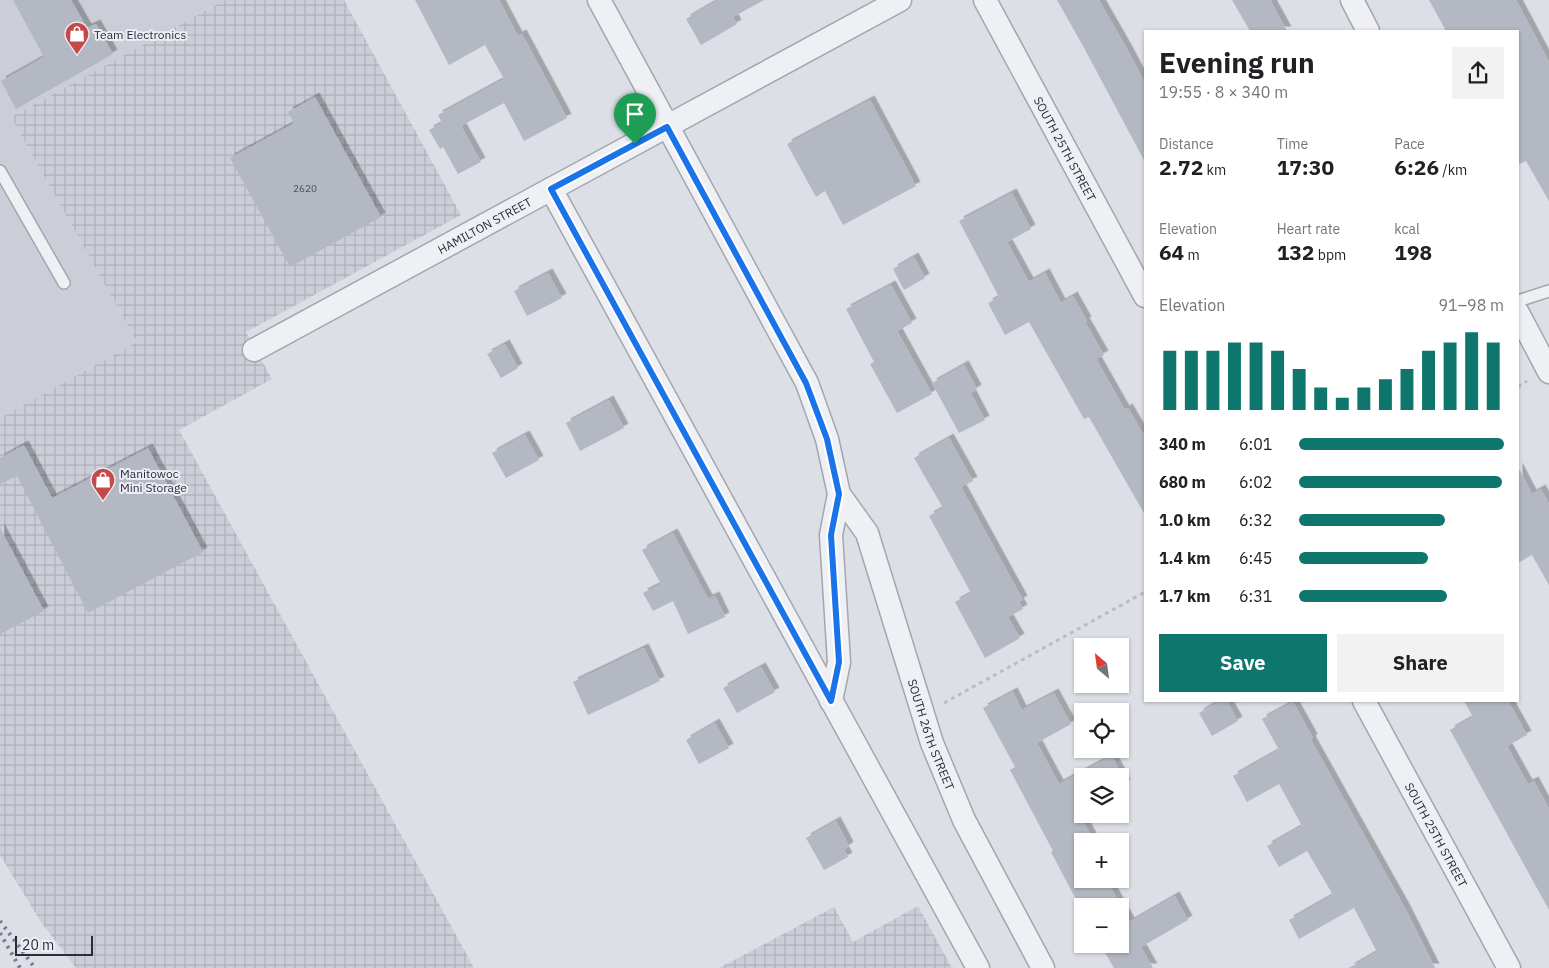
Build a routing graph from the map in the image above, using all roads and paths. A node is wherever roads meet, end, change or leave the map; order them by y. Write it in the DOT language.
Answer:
graph roads {
  1 [pos="599,0"];
  2 [pos="900,0"];
  3 [pos="985,0"];
  4 [pos="1352,0"];
  5 [pos="1367,30"];
  6 [pos="667,127"];
  7 [pos="0,171"];
  8 [pos="551,189"];
  9 [pos="64,284"];
  10 [pos="1549,291"];
  11 [pos="1144,294"];
  12 [pos="1519,301"];
  13 [pos="1519,315"];
  14 [pos="254,350"];
  15 [pos="1549,372"];
  16 [pos="839,494"];
  17 [pos="1144,593"];
  18 [pos="831,701"];
  19 [pos="1365,702"];
  20 [pos="923,715"];
  21 [pos="978,968"];
  22 [pos="1043,968"];
  23 [pos="1509,968"];
  1 -- 6 [label="street, SOUTH 26TH STREET"];
  2 -- 6 [label="street, HAMILTON STREET"];
  3 -- 11 [label="street, SOUTH 25TH STREET"];
  4 -- 5 [label="street"];
  6 -- 8 [label="street, HAMILTON STREET"];
  6 -- 16 [label="street, SOUTH 26TH STREET"];
  7 -- 9 [label="lane"];
  8 -- 14 [label="street, HAMILTON STREET"];
  8 -- 18 [label="street"];
  10 -- 12 [label="lane"];
  13 -- 15 [label="street"];
  16 -- 18 [label="street, SOUTH 26TH STREET"];
  16 -- 20 [label="street, SOUTH 26TH STREET"];
  17 -- 20 [label="path"];
  18 -- 21 [label="street"];
  19 -- 23 [label="street, SOUTH 25TH STREET"];
  20 -- 22 [label="street, SOUTH 26TH STREET"];
}
